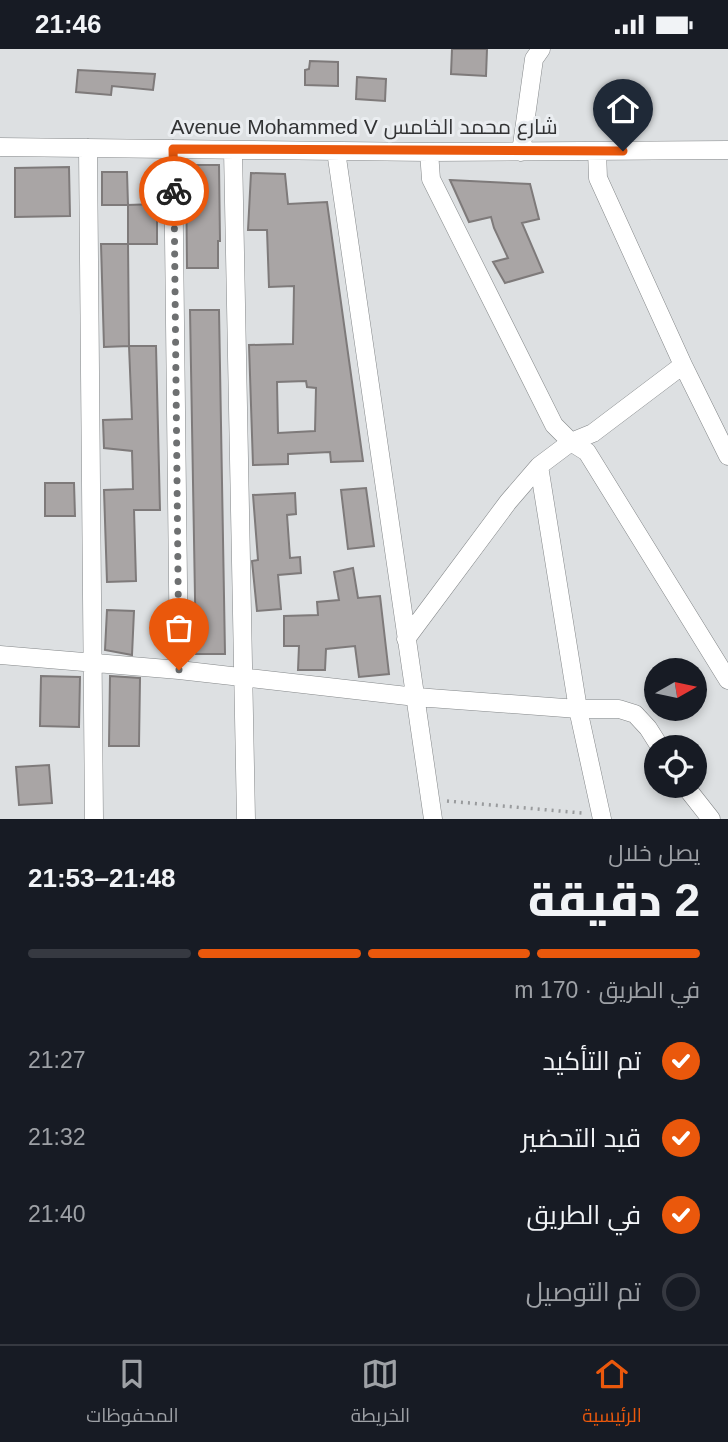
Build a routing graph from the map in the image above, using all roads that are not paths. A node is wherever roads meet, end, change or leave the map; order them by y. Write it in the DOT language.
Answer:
graph roads {
  1 [pos="541,49"];
  2 [pos="0,147"];
  3 [pos="88,148"];
  4 [pos="173,149"];
  5 [pos="233,150"];
  6 [pos="728,150"];
  7 [pos="336,151"];
  8 [pos="597,151"];
  9 [pos="429,152"];
  10 [pos="521,152"];
  11 [pos="683,365"];
  12 [pos="572,442"];
  13 [pos="728,456"];
  14 [pos="539,466"];
  15 [pos="406,639"];
  16 [pos="0,655"];
  17 [pos="92,663"];
  18 [pos="179,670"];
  19 [pos="242,677"];
  20 [pos="728,680"];
  21 [pos="416,697"];
  22 [pos="578,709"];
  23 [pos="652,735"];
  24 [pos="694,798"];
  25 [pos="602,817"];
  26 [pos="94,819"];
  27 [pos="246,819"];
  28 [pos="433,819"];
  29 [pos="711,819"];
  1 -- 10 [label="street"];
  2 -- 3 [label="street, Avenue Mohammed V شارع محمد الخامس"];
  3 -- 4 [label="street, Avenue Mohammed V شارع محمد الخامس"];
  3 -- 17 [label="street"];
  4 -- 5 [label="street, Avenue Mohammed V شارع محمد الخامس"];
  4 -- 18 [label="street"];
  5 -- 7 [label="street, Avenue Mohammed V شارع محمد الخامس"];
  5 -- 19 [label="street"];
  6 -- 8 [label="street, Avenue Mohammed V شارع محمد الخامس"];
  7 -- 9 [label="street, Avenue Mohammed V شارع محمد الخامس"];
  7 -- 15 [label="street"];
  8 -- 10 [label="street, Avenue Mohammed V شارع محمد الخامس"];
  8 -- 11 [label="street"];
  9 -- 10 [label="street, Avenue Mohammed V شارع محمد الخامس"];
  9 -- 12 [label="street"];
  11 -- 12 [label="street"];
  11 -- 13 [label="street"];
  12 -- 14 [label="street"];
  12 -- 20 [label="street"];
  14 -- 15 [label="street"];
  14 -- 22 [label="street"];
  15 -- 21 [label="street"];
  16 -- 17 [label="street"];
  17 -- 18 [label="street"];
  17 -- 26 [label="street"];
  18 -- 19 [label="street"];
  19 -- 21 [label="street"];
  19 -- 27 [label="street"];
  21 -- 22 [label="street"];
  21 -- 28 [label="street"];
  22 -- 23 [label="street"];
  22 -- 25 [label="street"];
  24 -- 29 [label="street"];
}
